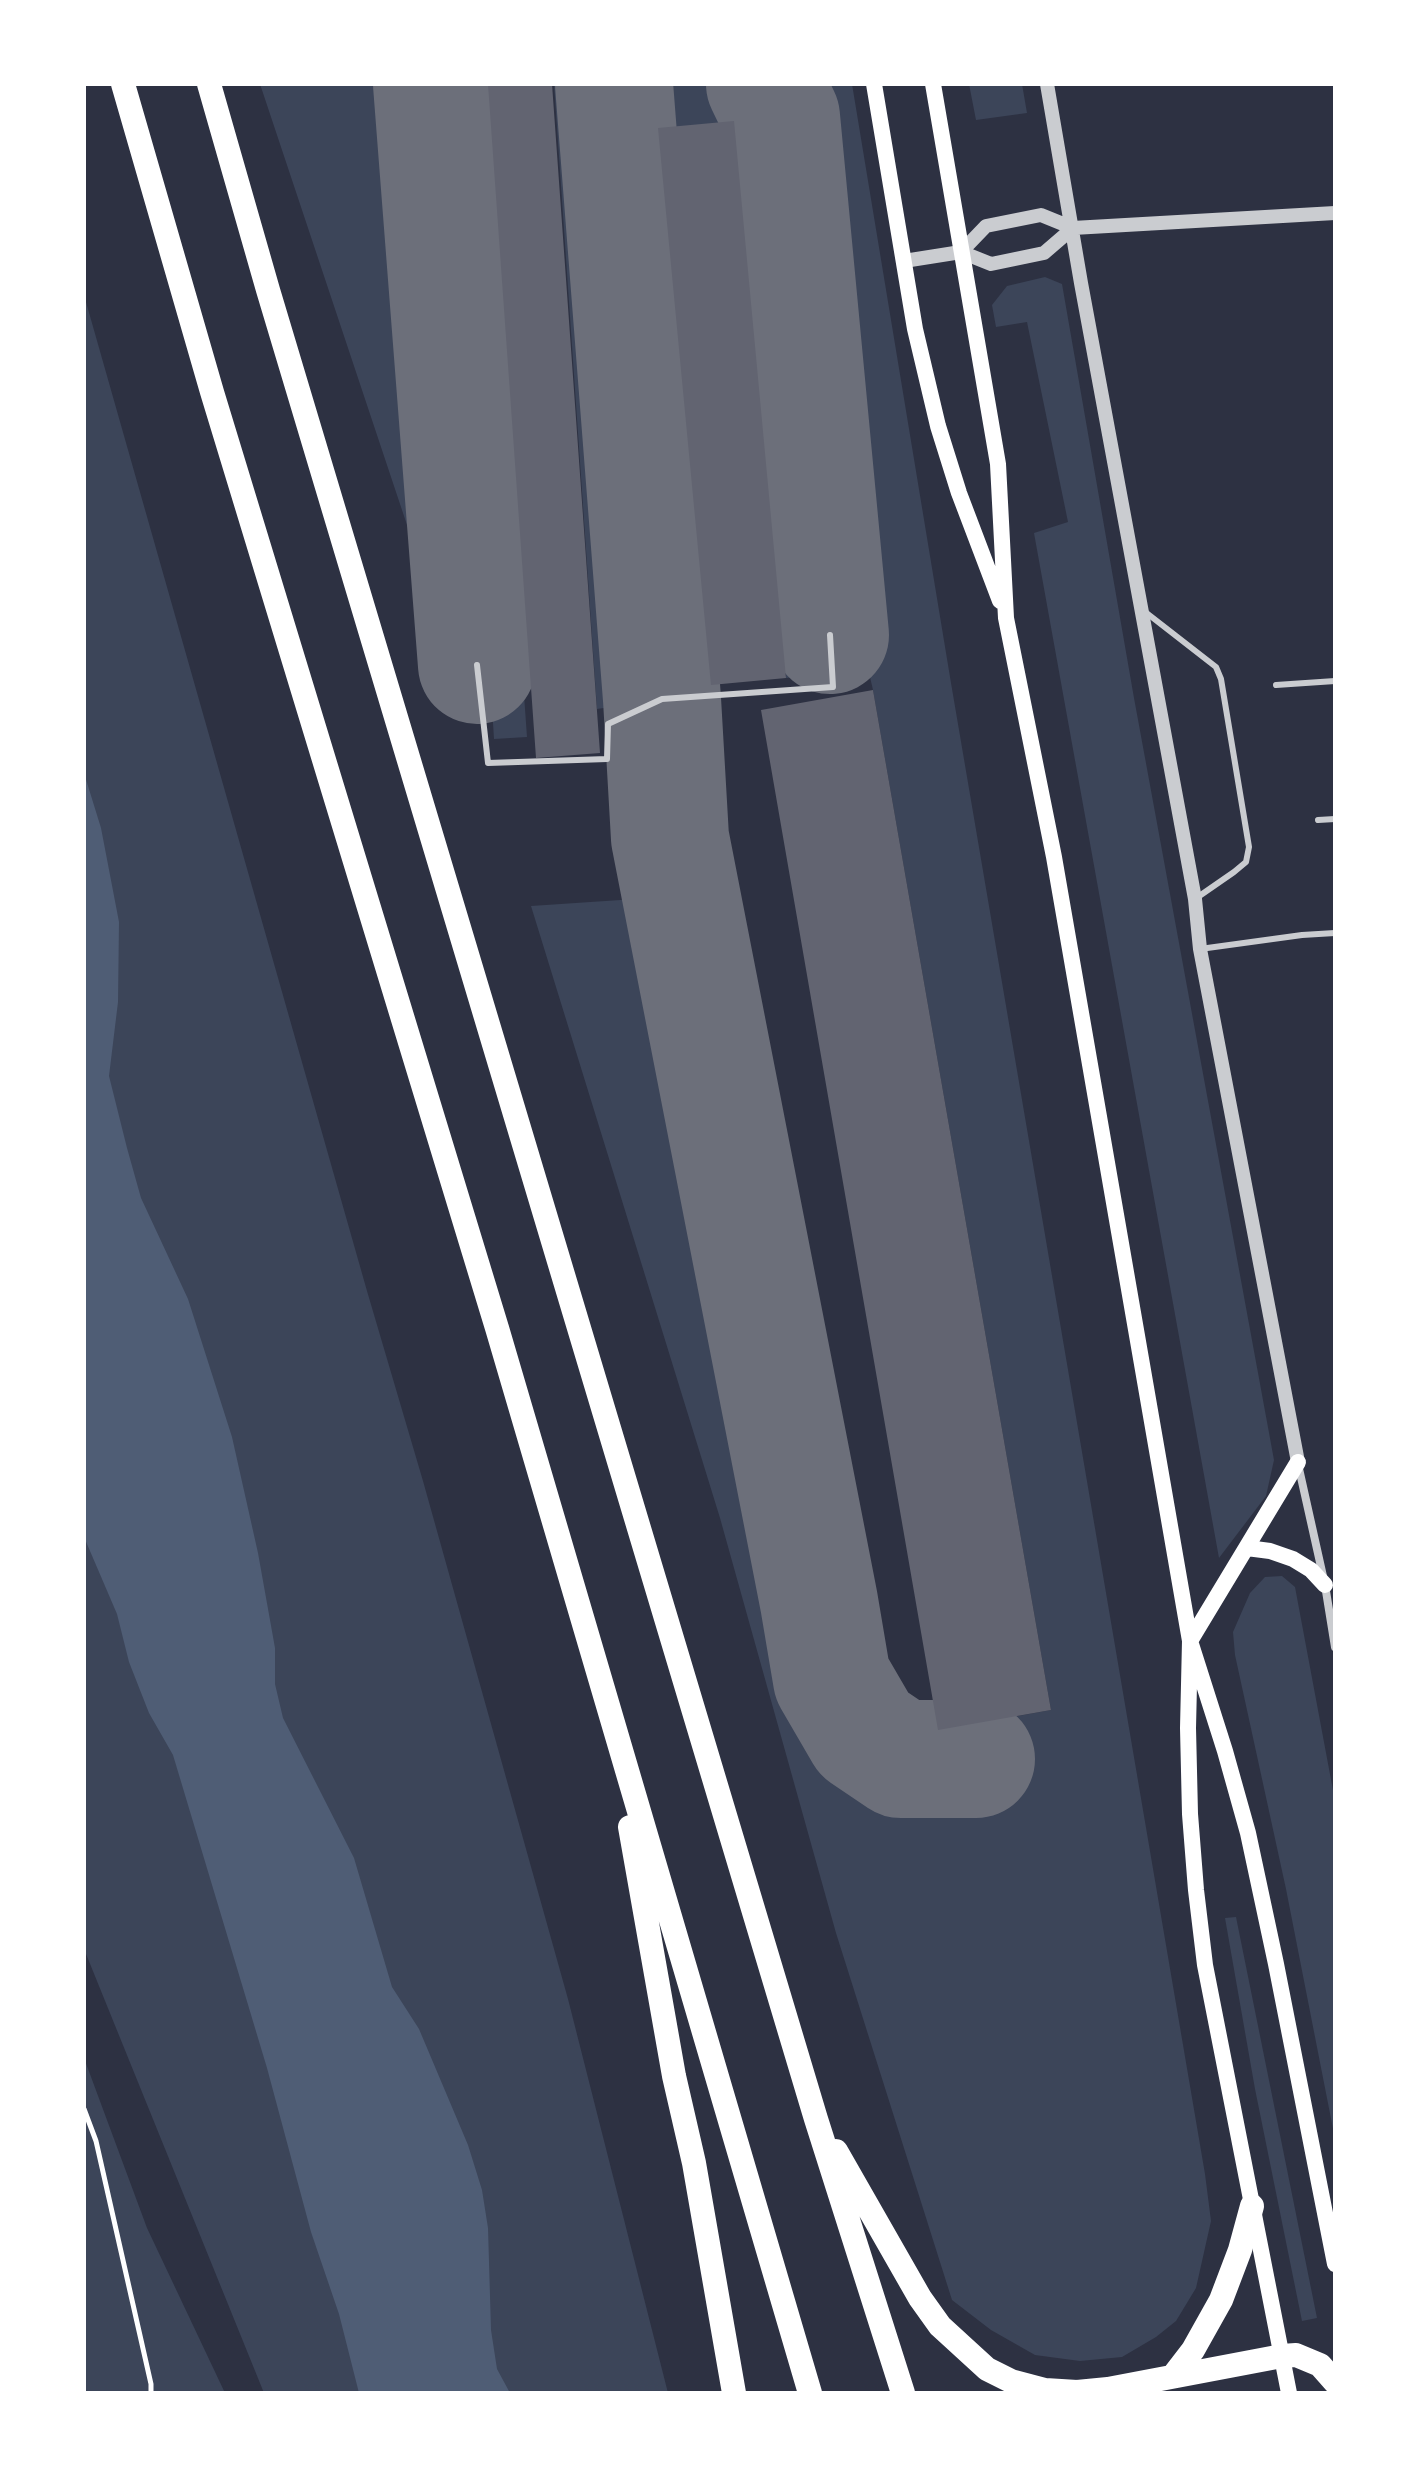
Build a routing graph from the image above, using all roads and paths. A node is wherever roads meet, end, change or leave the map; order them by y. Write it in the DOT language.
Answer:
graph roads {
  1 [pos="123,84"];
  2 [pos="209,84"];
  3 [pos="874,84"];
  4 [pos="933,84"];
  5 [pos="1047,84"];
  6 [pos="1335,213"];
  7 [pos="1073,228"];
  8 [pos="961,252"];
  9 [pos="904,261"];
  10 [pos="1144,611"];
  11 [pos="1006,618"];
  12 [pos="830,635"];
  13 [pos="477,665"];
  14 [pos="1335,681"];
  15 [pos="1276,685"];
  16 [pos="1335,819"];
  17 [pos="1318,820"];
  18 [pos="1195,899"];
  19 [pos="1335,933"];
  20 [pos="1200,949"];
  21 [pos="1298,1462"];
  22 [pos="1247,1548"];
  23 [pos="1325,1585"];
  24 [pos="1190,1641"];
  25 [pos="1335,1647"];
  26 [pos="609,1710"];
  27 [pos="84,2109"];
  28 [pos="816,2119"];
  29 [pos="1252,2206"];
  30 [pos="1335,2264"];
  31 [pos="1282,2356"];
  32 [pos="1173,2376"];
  33 [pos="1335,2382"];
  34 [pos="151,2393"];
  35 [pos="734,2393"];
  36 [pos="810,2393"];
  37 [pos="903,2393"];
  38 [pos="1289,2393"];
  1 -- 26 [label="highway"];
  2 -- 28 [label="highway"];
  3 -- 9 [label="main road"];
  4 -- 8 [label="main road"];
  5 -- 7 [label="street"];
  6 -- 7 [label="street"];
  7 -- 8 [label="street"];
  7 -- 8 [label="street"];
  7 -- 10 [label="street"];
  8 -- 9 [label="street"];
  8 -- 11 [label="main road"];
  9 -- 11 [label="main road"];
  10 -- 18 [label="street"];
  10 -- 18 [label="lane"];
  11 -- 24 [label="main road"];
  12 -- 13 [label="lane"];
  14 -- 15 [label="lane"];
  16 -- 17 [label="lane"];
  18 -- 20 [label="street"];
  19 -- 20 [label="lane"];
  20 -- 21 [label="street"];
  21 -- 22 [label="main road"];
  21 -- 23 [label="street"];
  22 -- 23 [label="main road"];
  22 -- 24 [label="main road"];
  23 -- 25 [label="street"];
  24 -- 29 [label="main road"];
  24 -- 30 [label="main road"];
  26 -- 35 [label="highway"];
  26 -- 36 [label="highway"];
  27 -- 34 [label="path"];
  28 -- 32 [label="highway"];
  28 -- 37 [label="highway"];
  29 -- 31 [label="main road"];
  29 -- 32 [label="highway"];
  31 -- 32 [label="highway"];
  31 -- 33 [label="highway"];
  31 -- 38 [label="main road"];
}
